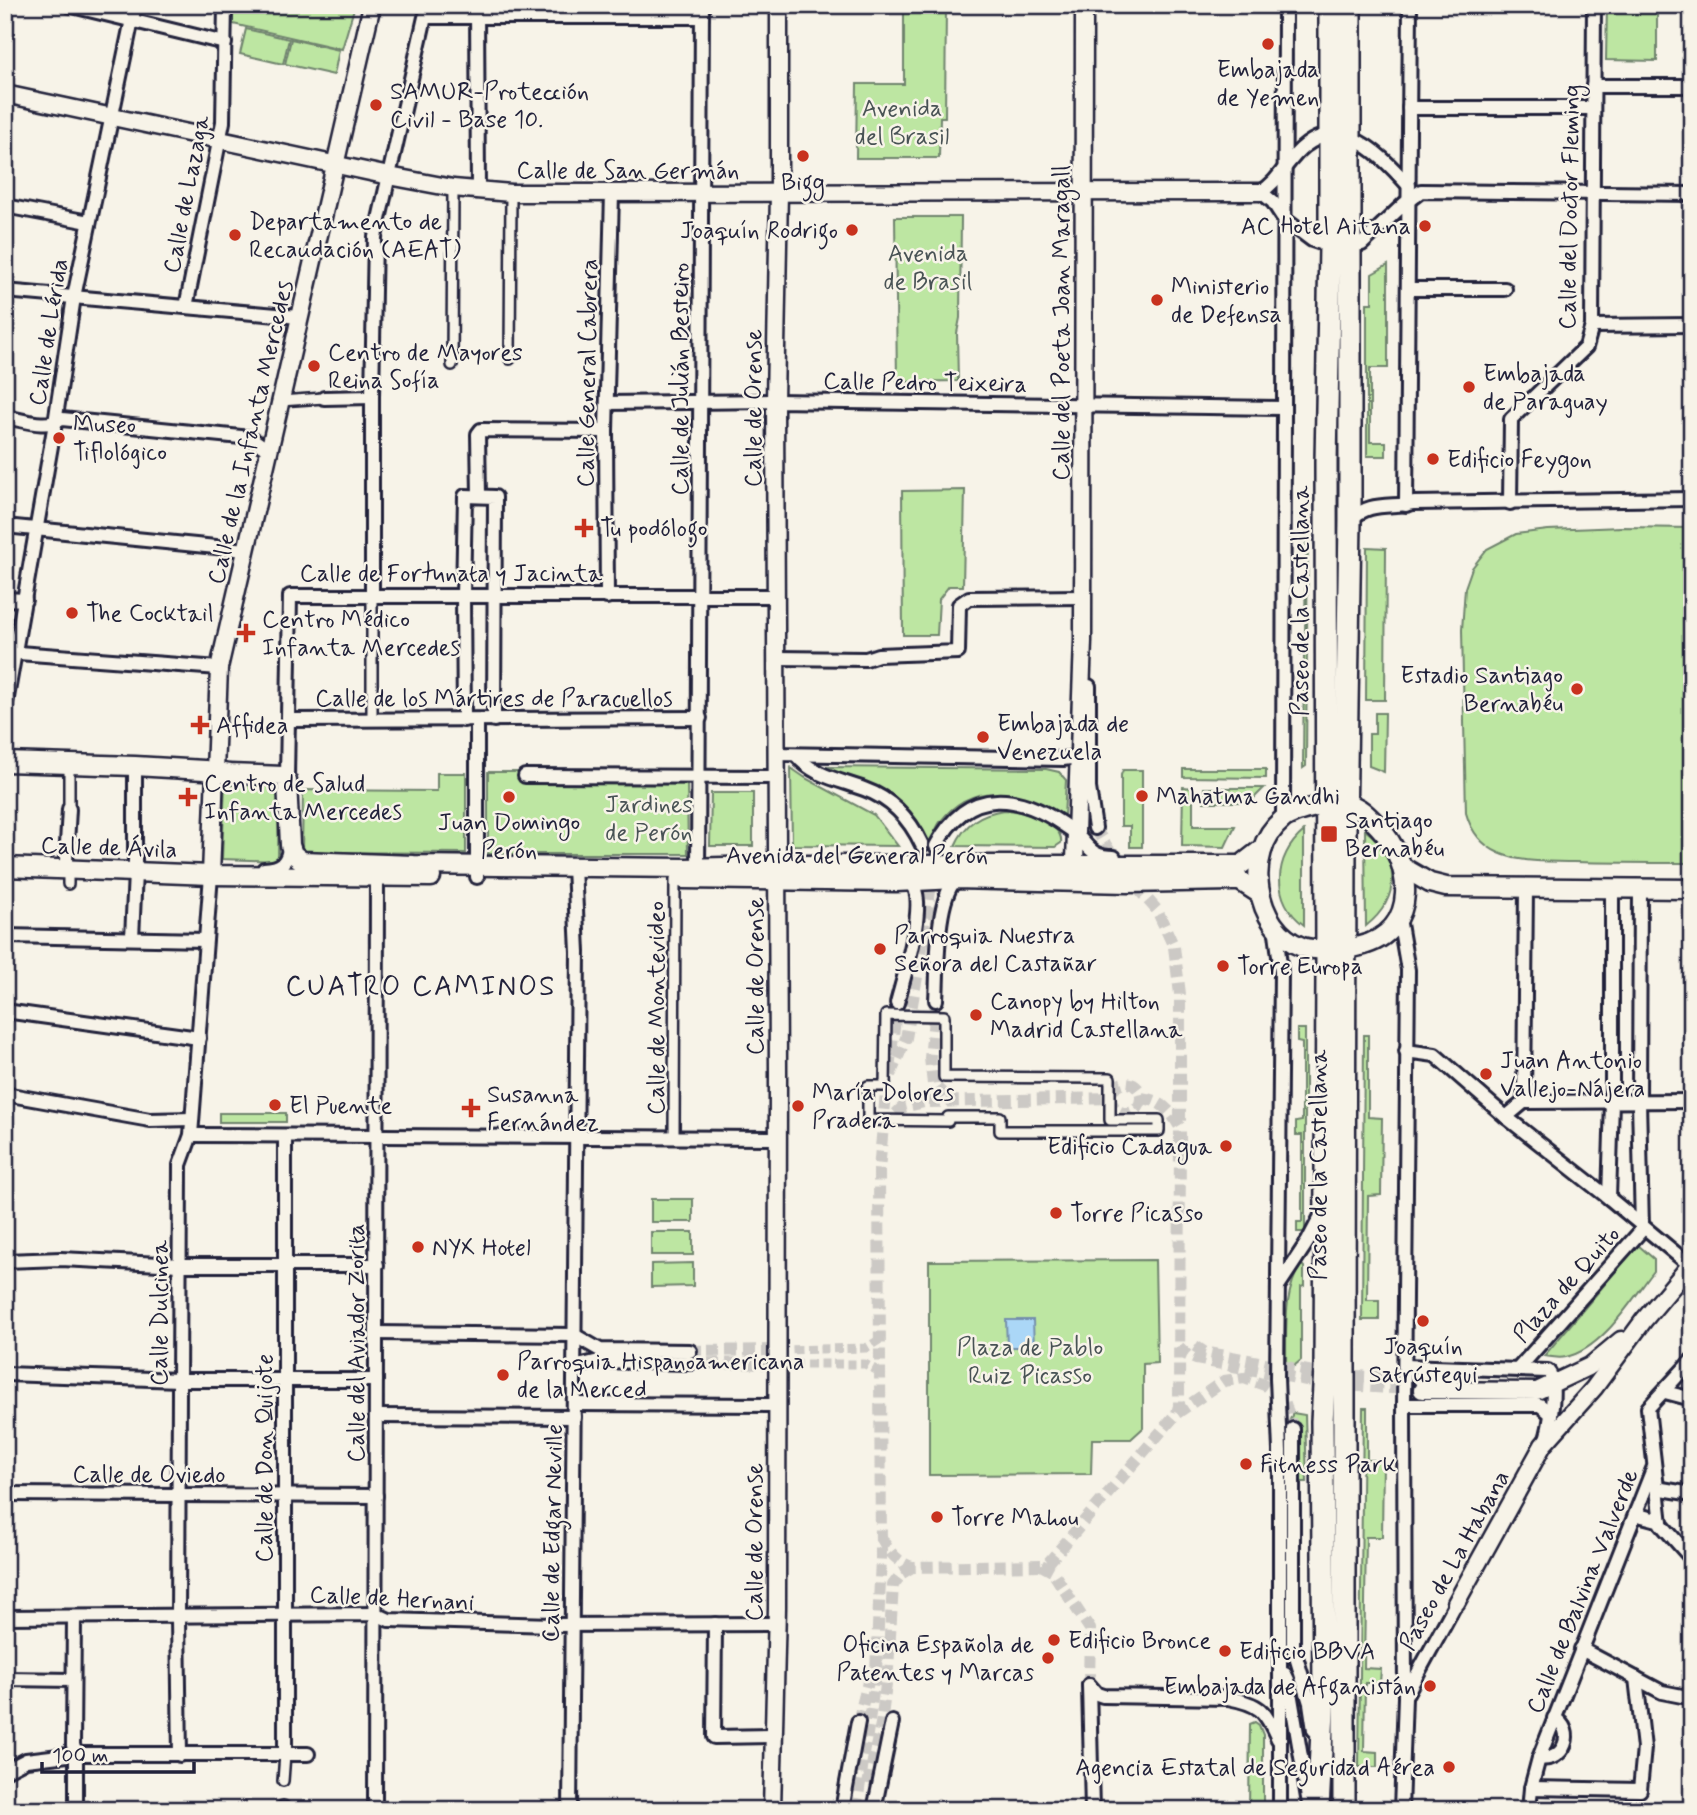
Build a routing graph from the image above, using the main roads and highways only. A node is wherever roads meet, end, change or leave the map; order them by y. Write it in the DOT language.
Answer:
graph roads {
  1 [pos="1330,5"];
  2 [pos="1350,5"];
  3 [pos="1339,136"];
  4 [pos="1340,246"];
  5 [pos="5,762"];
  6 [pos="1337,804"];
  7 [pos="290,845"];
  8 [pos="1263,848"];
  9 [pos="5,867"];
  10 [pos="1404,868"];
  11 [pos="478,871"];
  12 [pos="575,873"];
  13 [pos="699,874"];
  14 [pos="777,874"];
  15 [pos="211,875"];
  16 [pos="1446,887"];
  17 [pos="1692,889"];
  18 [pos="1260,894"];
  19 [pos="1402,909"];
  20 [pos="1337,948"];
  21 [pos="1318,1810"];
  22 [pos="1345,1810"];
  1 -- 3 [label="highway, Paseo de la Castellana"];
  2 -- 3 [label="highway, Paseo de la Castellana"];
  3 -- 4 [label="highway, Paseo de la Castellana"];
  4 -- 6 [label="highway, Paseo de la Castellana"];
  4 -- 6 [label="highway, Paseo de la Castellana"];
  5 -- 7 [label="main road, Calle de Fortunata y Jacinta"];
  6 -- 8 [label="main road"];
  6 -- 10 [label="main road"];
  6 -- 20 [label="highway, Paseo de la Castellana"];
  7 -- 11 [label="main road, Avenida del General Perón"];
  8 -- 14 [label="main road, Avenida del General Perón"];
  8 -- 18 [label="main road"];
  9 -- 15 [label="main road, Calle de Ávila"];
  10 -- 16 [label="main road"];
  10 -- 19 [label="main road"];
  11 -- 12 [label="main road, Avenida del General Perón"];
  11 -- 15 [label="main road, Avenida del General Perón"];
  12 -- 13 [label="main road, Avenida del General Perón"];
  12 -- 13 [label="main road, Avenida del General Perón"];
  13 -- 14 [label="main road, Avenida del General Perón"];
  14 -- 18 [label="main road, Avenida del General Perón"];
  16 -- 17 [label="main road"];
  16 -- 19 [label="main road"];
  18 -- 20 [label="main road"];
  19 -- 20 [label="main road"];
  20 -- 21 [label="highway, Paseo de la Castellana"];
  20 -- 22 [label="highway, Paseo de la Castellana"];
}
